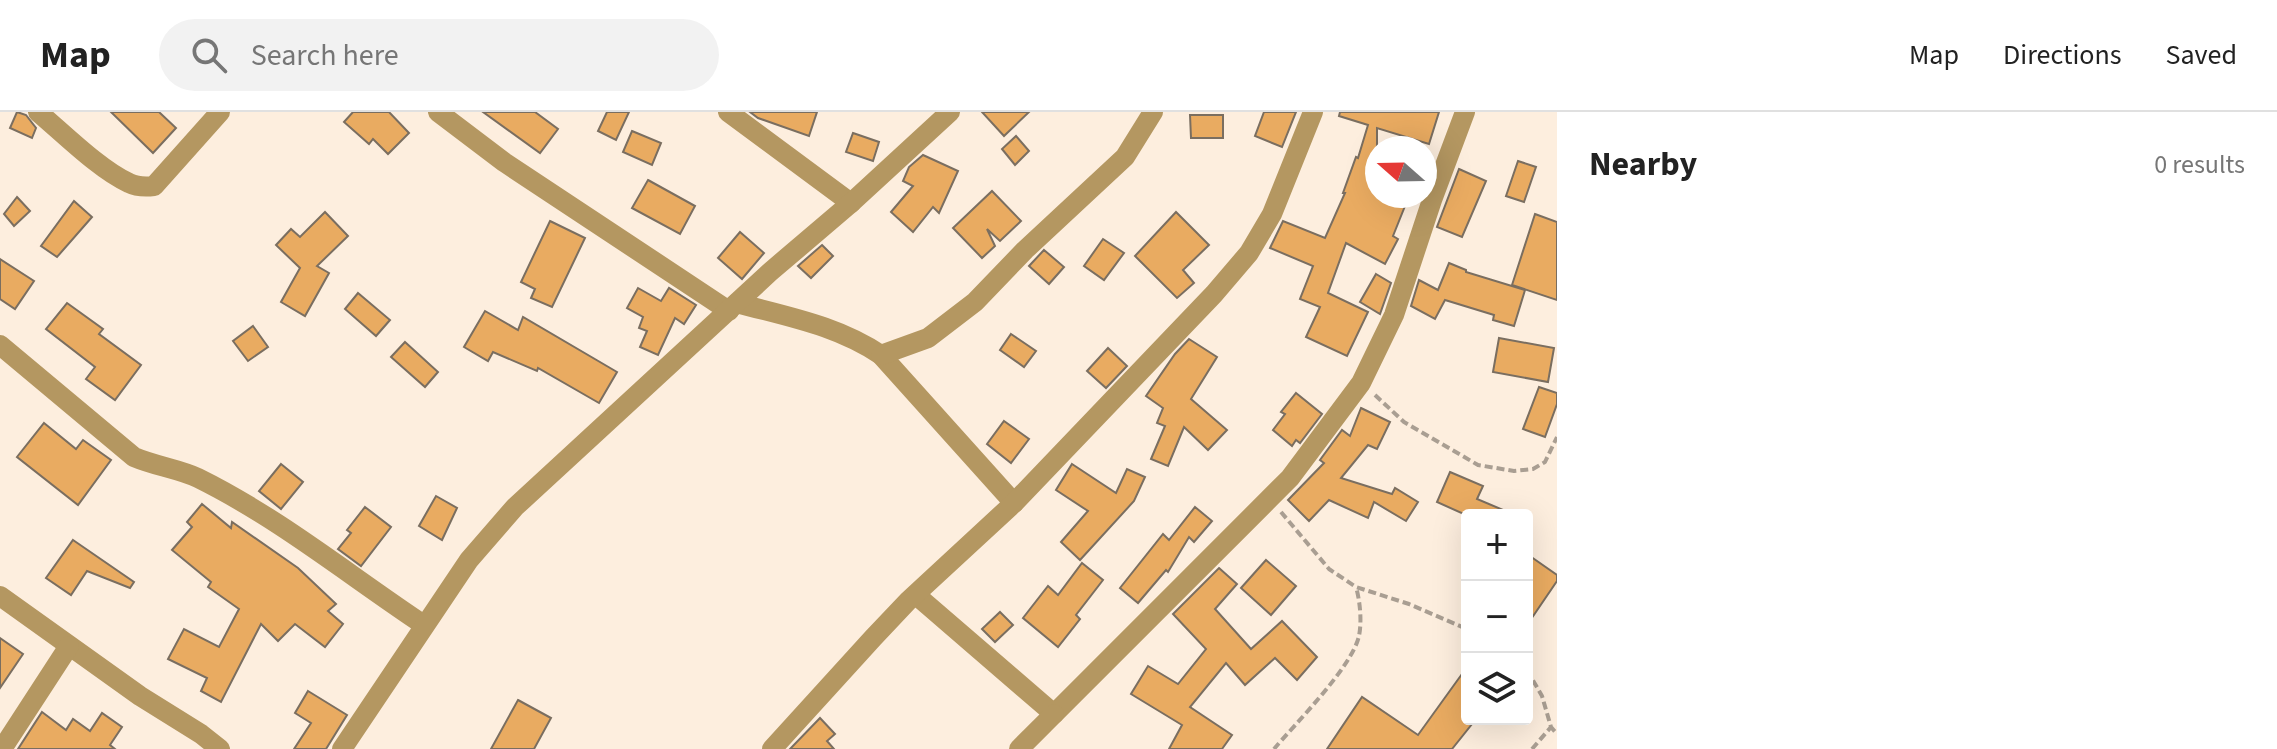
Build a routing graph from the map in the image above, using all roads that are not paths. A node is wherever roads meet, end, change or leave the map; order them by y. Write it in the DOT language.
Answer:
graph roads {
  1 [pos="38,112"];
  2 [pos="220,112"];
  3 [pos="438,112"];
  4 [pos="728,112"];
  5 [pos="950,112"];
  6 [pos="1153,112"];
  7 [pos="1313,112"];
  8 [pos="1465,112"];
  9 [pos="851,203"];
  10 [pos="733,307"];
  11 [pos="0,345"];
  12 [pos="881,355"];
  13 [pos="1014,503"];
  14 [pos="916,595"];
  15 [pos="0,596"];
  16 [pos="424,625"];
  17 [pos="69,646"];
  18 [pos="1054,714"];
  19 [pos="2,749"];
  20 [pos="220,749"];
  21 [pos="342,749"];
  22 [pos="772,749"];
  23 [pos="1019,749"];
  1 -- 2 [label="street"];
  3 -- 10 [label="street"];
  4 -- 9 [label="street"];
  5 -- 9 [label="street"];
  6 -- 12 [label="street"];
  7 -- 13 [label="street"];
  8 -- 18 [label="street"];
  9 -- 10 [label="street"];
  10 -- 12 [label="street"];
  10 -- 16 [label="street"];
  11 -- 16 [label="street"];
  12 -- 13 [label="street"];
  13 -- 14 [label="street"];
  14 -- 18 [label="street"];
  14 -- 22 [label="street"];
  15 -- 17 [label="street"];
  16 -- 21 [label="street"];
  17 -- 19 [label="street"];
  17 -- 20 [label="street"];
  18 -- 23 [label="street"];
}
